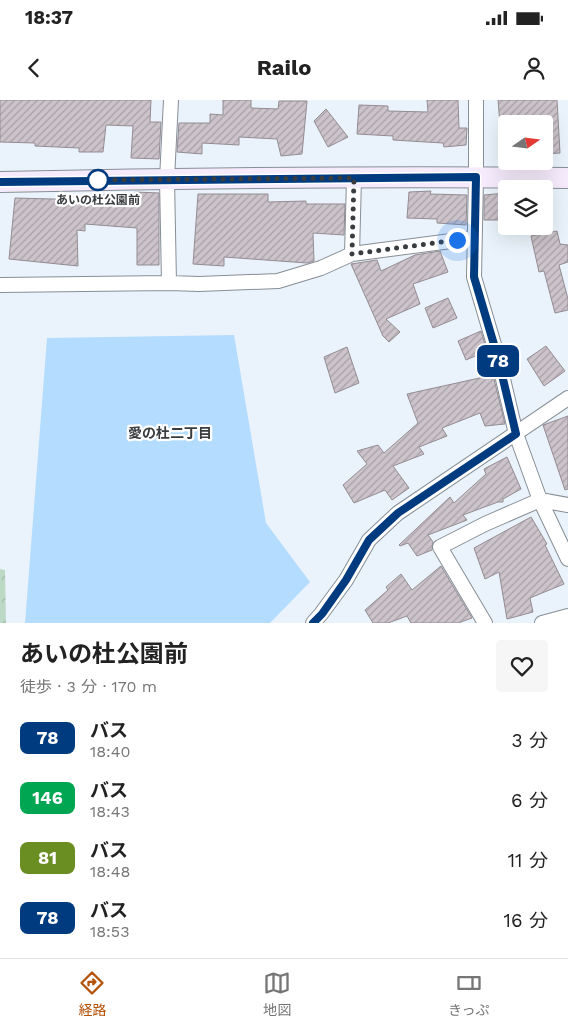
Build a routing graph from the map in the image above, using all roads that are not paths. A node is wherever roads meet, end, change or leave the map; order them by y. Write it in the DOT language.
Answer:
graph roads {
  1 [pos="171,100"];
  2 [pos="476,100"];
  3 [pos="476,177"];
  4 [pos="354,178"];
  5 [pos="568,178"];
  6 [pos="167,179"];
  7 [pos="0,182"];
  8 [pos="474,238"];
  9 [pos="352,254"];
  10 [pos="169,283"];
  11 [pos="0,285"];
  12 [pos="568,398"];
  13 [pos="516,434"];
  14 [pos="540,500"];
  15 [pos="568,505"];
  16 [pos="568,559"];
  17 [pos="568,616"];
  18 [pos="313,623"];
  19 [pos="485,623"];
  20 [pos="542,623"];
  1 -- 6 [label="street"];
  2 -- 3 [label="street"];
  3 -- 4 [label="street"];
  3 -- 5 [label="street"];
  3 -- 8 [label="street"];
  4 -- 6 [label="street"];
  4 -- 9 [label="street"];
  6 -- 7 [label="street"];
  6 -- 10 [label="street"];
  8 -- 9 [label="street"];
  8 -- 13 [label="street"];
  9 -- 10 [label="street"];
  10 -- 11 [label="street"];
  12 -- 13 [label="street"];
  13 -- 14 [label="street"];
  13 -- 18 [label="street"];
  14 -- 15 [label="street"];
  14 -- 16 [label="street"];
  14 -- 19 [label="street"];
  17 -- 20 [label="street"];
}
